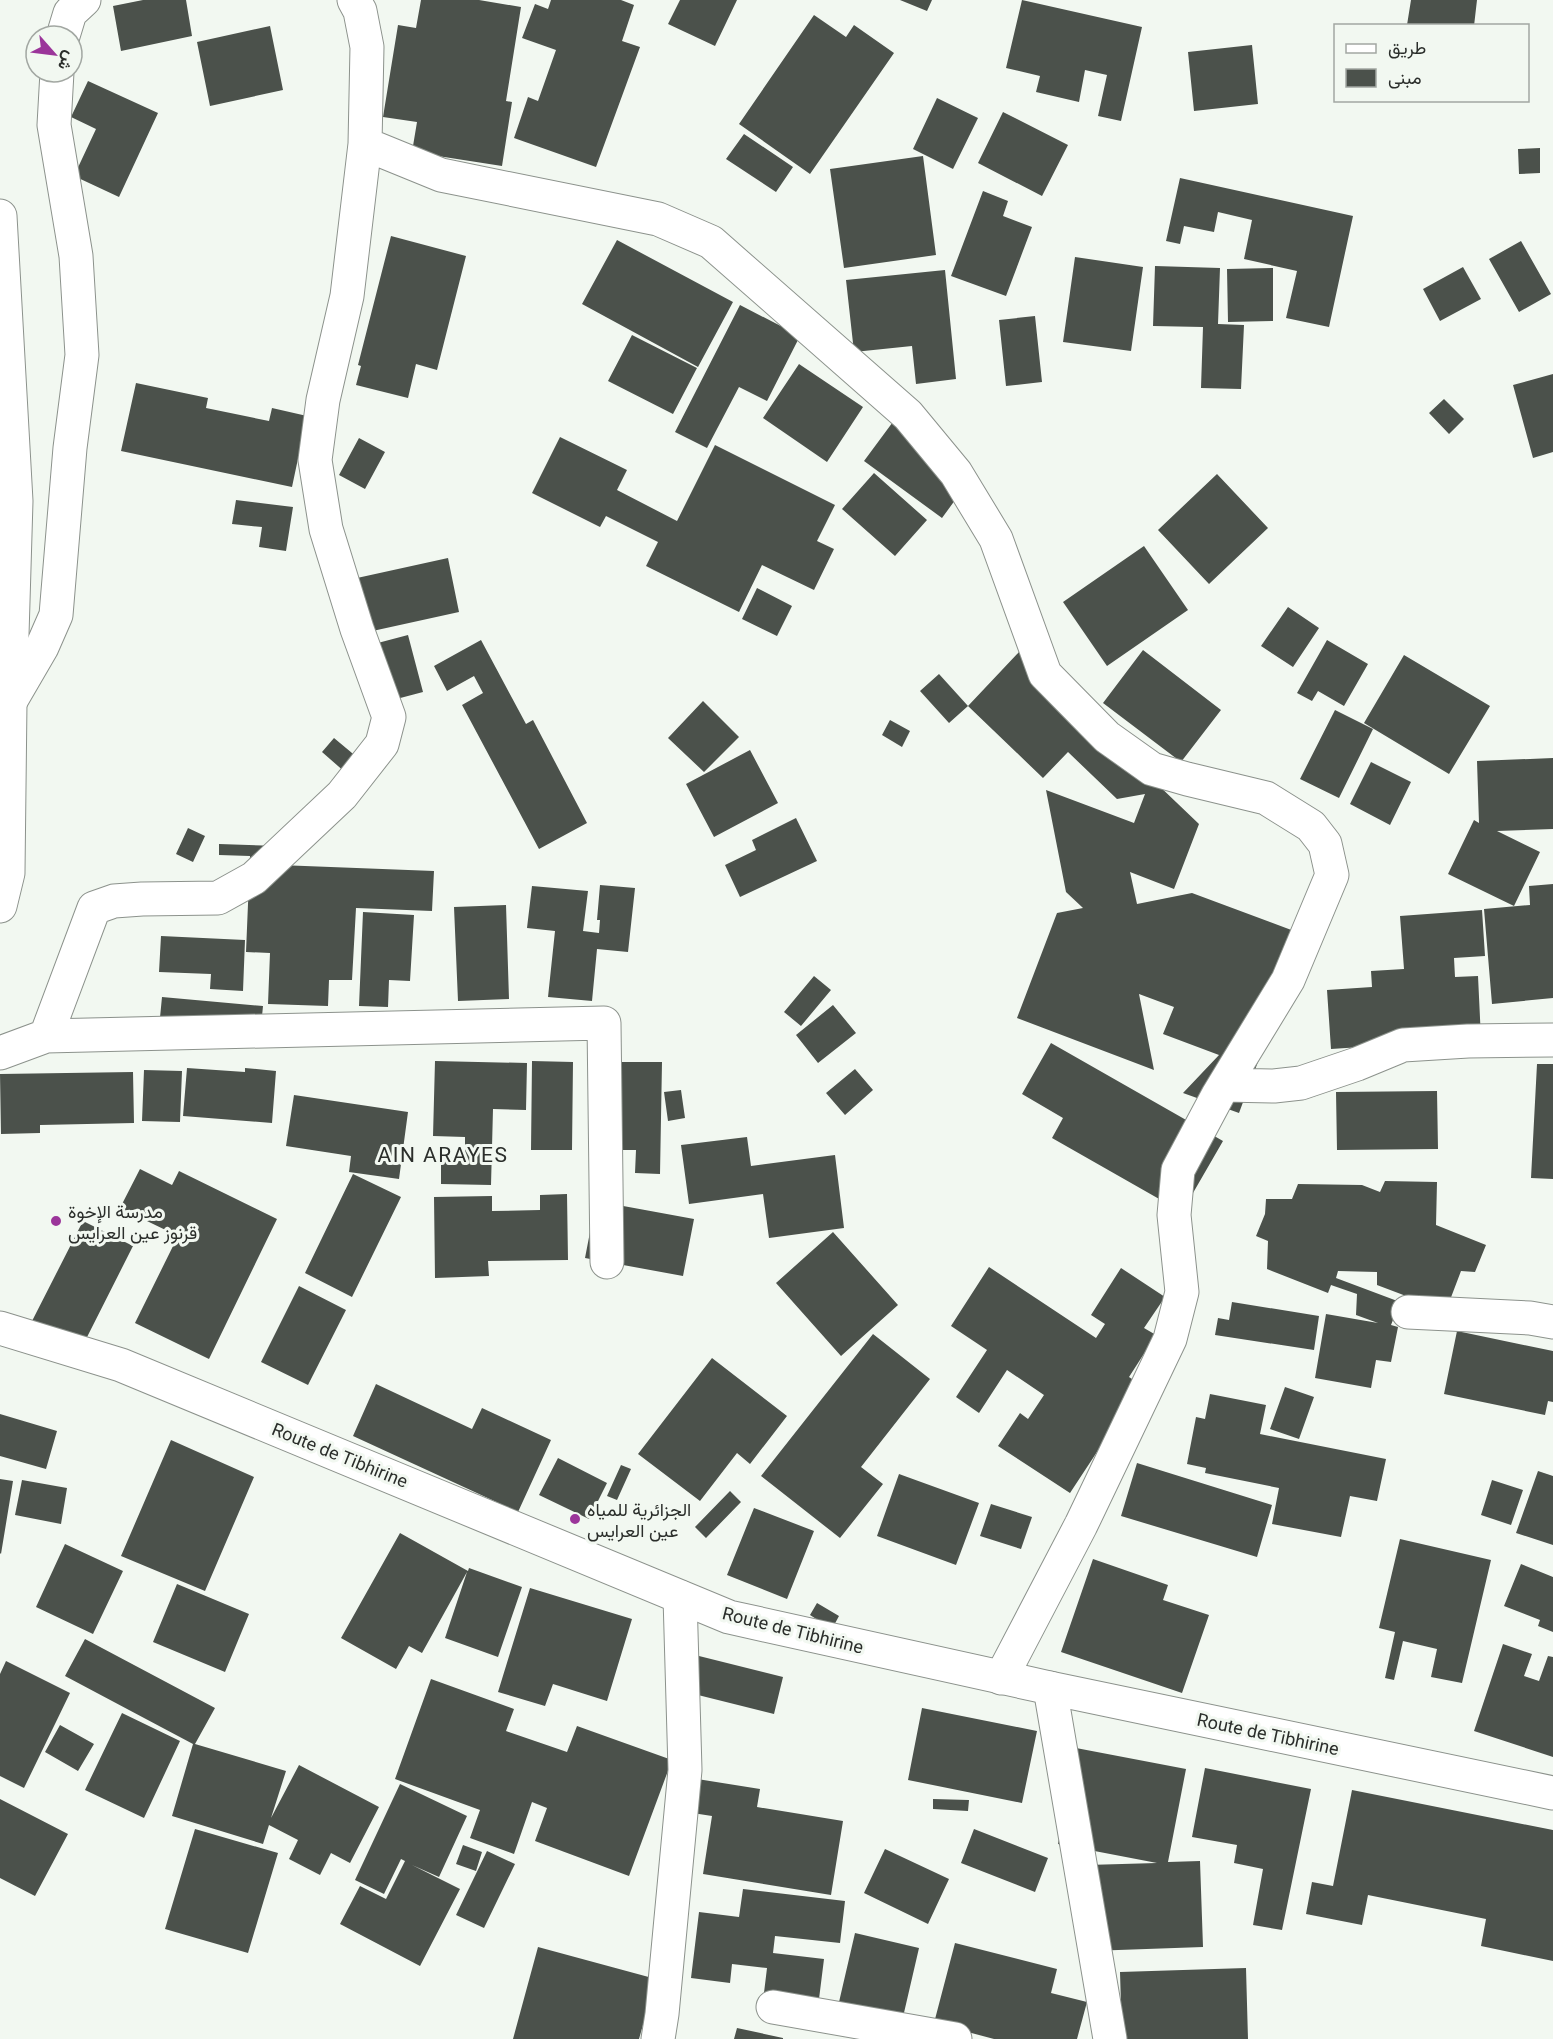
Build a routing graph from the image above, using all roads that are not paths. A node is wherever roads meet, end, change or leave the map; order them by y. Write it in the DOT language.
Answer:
graph roads {
  1 [pos="84,0"];
  2 [pos="354,0"];
  3 [pos="67,24"];
  4 [pos="56,84"];
  5 [pos="365,144"];
  6 [pos="0,216"];
  7 [pos="10,702"];
  8 [pos="0,906"];
  9 [pos="46,1036"];
  10 [pos="1553,1040"];
  11 [pos="0,1053"];
  12 [pos="1224,1085"];
  13 [pos="607,1262"];
  14 [pos="1408,1312"];
  15 [pos="1553,1322"];
  16 [pos="0,1329"];
  17 [pos="680,1597"];
  18 [pos="1000,1678"];
  19 [pos="1050,1688"];
  20 [pos="1553,1793"];
  21 [pos="773,2007"];
  22 [pos="658,2039"];
  23 [pos="955,2039"];
  24 [pos="1110,2039"];
  1 -- 3 [label="street"];
  2 -- 5 [label="street"];
  4 -- 7 [label="street"];
  5 -- 9 [label="street"];
  5 -- 12 [label="street"];
  6 -- 7 [label="street"];
  7 -- 8 [label="street"];
  9 -- 11 [label="street"];
  9 -- 13 [label="street"];
  10 -- 12 [label="street"];
  12 -- 18 [label="street"];
  14 -- 15 [label="street"];
  16 -- 17 [label="street, Route de Tibhirine"];
  17 -- 18 [label="street, Route de Tibhirine"];
  17 -- 22 [label="street"];
  18 -- 19 [label="street, Route de Tibhirine"];
  19 -- 20 [label="street, Route de Tibhirine"];
  19 -- 24 [label="street"];
  21 -- 23 [label="street"];
}
